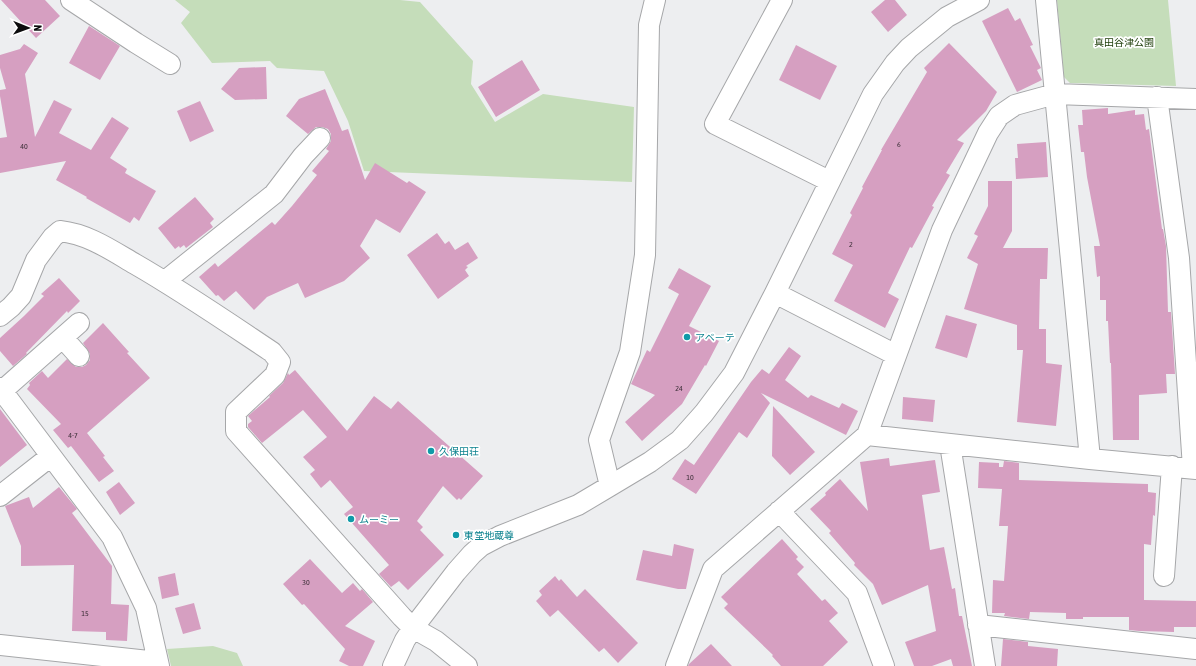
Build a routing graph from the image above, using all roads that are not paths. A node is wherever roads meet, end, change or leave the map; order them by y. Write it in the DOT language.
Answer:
graph roads {
  1 [pos="71,0"];
  2 [pos="655,0"];
  3 [pos="782,0"];
  4 [pos="979,0"];
  5 [pos="1046,0"];
  6 [pos="170,64"];
  7 [pos="1055,94"];
  8 [pos="1157,97"];
  9 [pos="1196,99"];
  10 [pos="320,138"];
  11 [pos="829,181"];
  12 [pos="165,281"];
  13 [pos="775,293"];
  14 [pos="0,316"];
  15 [pos="79,323"];
  16 [pos="63,338"];
  17 [pos="896,355"];
  18 [pos="79,356"];
  19 [pos="1,389"];
  20 [pos="867,435"];
  21 [pos="950,444"];
  22 [pos="51,456"];
  23 [pos="1090,459"];
  24 [pos="1172,466"];
  25 [pos="1194,468"];
  26 [pos="610,486"];
  27 [pos="0,496"];
  28 [pos="779,511"];
  29 [pos="1164,576"];
  30 [pos="978,625"];
  31 [pos="413,628"];
  32 [pos="0,645"];
  33 [pos="1196,649"];
  34 [pos="63,659"];
  35 [pos="158,664"];
  36 [pos="393,666"];
  37 [pos="467,666"];
  38 [pos="676,666"];
  39 [pos="884,666"];
  40 [pos="985,666"];
  1 -- 6 [label="street"];
  2 -- 26 [label="street"];
  3 -- 11 [label="street"];
  4 -- 11 [label="street"];
  5 -- 7 [label="street"];
  7 -- 8 [label="street"];
  7 -- 17 [label="street"];
  7 -- 23 [label="street"];
  8 -- 9 [label="street"];
  8 -- 25 [label="street"];
  10 -- 12 [label="street"];
  11 -- 13 [label="street"];
  12 -- 14 [label="street"];
  12 -- 31 [label="street"];
  13 -- 17 [label="street"];
  13 -- 26 [label="street"];
  15 -- 16 [label="street"];
  16 -- 18 [label="street"];
  16 -- 19 [label="street"];
  17 -- 20 [label="street"];
  19 -- 22 [label="street"];
  20 -- 21 [label="street"];
  20 -- 28 [label="street"];
  21 -- 23 [label="street"];
  21 -- 30 [label="street"];
  22 -- 27 [label="street"];
  22 -- 35 [label="street"];
  23 -- 24 [label="street"];
  24 -- 25 [label="street"];
  24 -- 29 [label="street"];
  26 -- 31 [label="street"];
  28 -- 38 [label="street"];
  28 -- 39 [label="street"];
  30 -- 33 [label="street"];
  30 -- 40 [label="street"];
  31 -- 36 [label="street"];
  31 -- 37 [label="street"];
  32 -- 34 [label="street"];
  34 -- 35 [label="street"];
}
